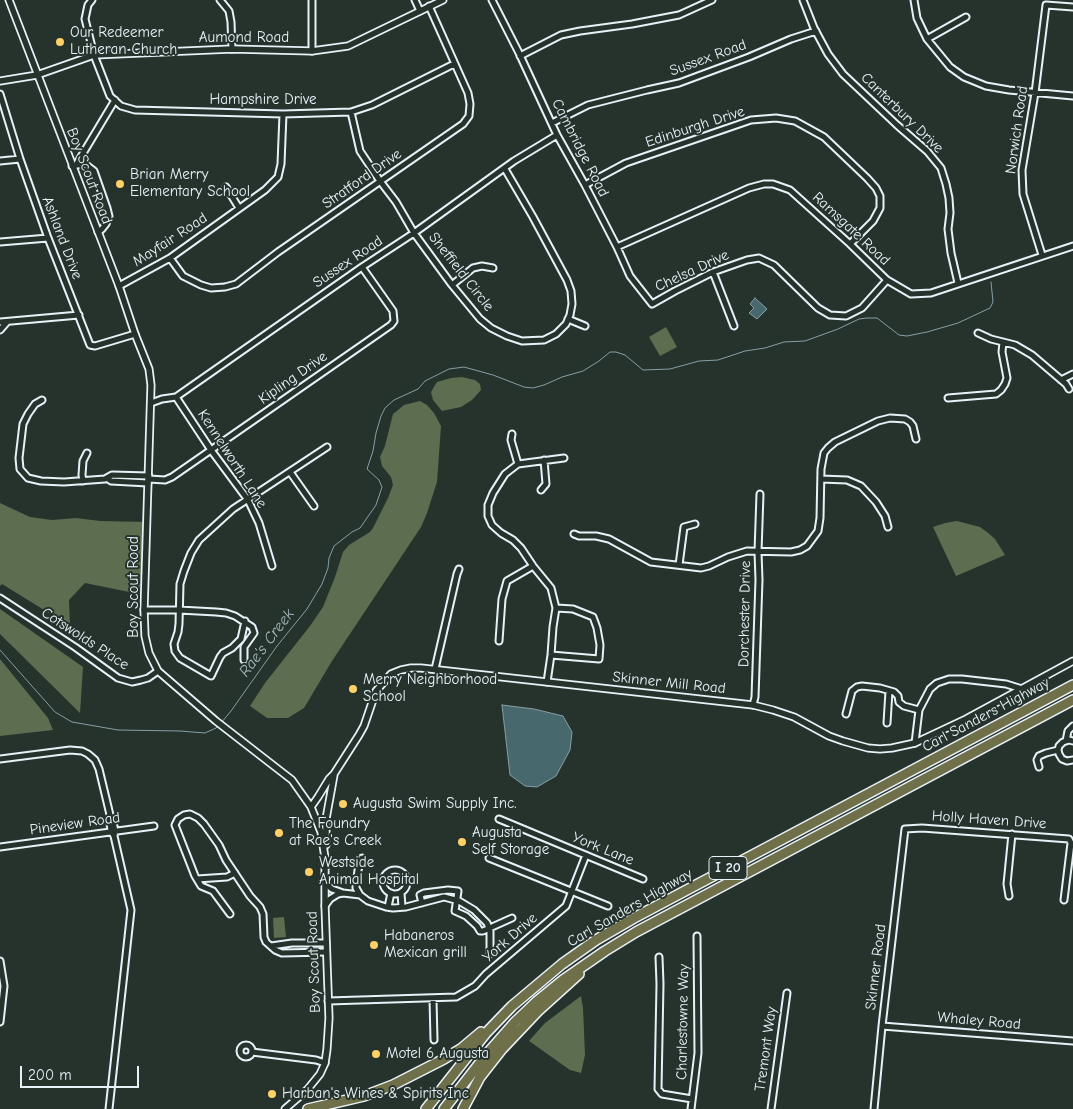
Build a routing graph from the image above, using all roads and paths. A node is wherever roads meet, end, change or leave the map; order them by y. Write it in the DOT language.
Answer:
graph roads {
  1 [pos="9,0"];
  2 [pos="92,0"];
  3 [pos="220,0"];
  4 [pos="312,0"];
  5 [pos="415,0"];
  6 [pos="443,0"];
  7 [pos="492,0"];
  8 [pos="712,0"];
  9 [pos="803,0"];
  10 [pos="914,0"];
  11 [pos="429,6"];
  12 [pos="1073,7"];
  13 [pos="420,11"];
  14 [pos="966,17"];
  15 [pos="816,31"];
  16 [pos="927,39"];
  17 [pos="232,50"];
  18 [pos="312,51"];
  19 [pos="94,55"];
  20 [pos="520,56"];
  21 [pos="454,64"];
  22 [pos="37,75"];
  23 [pos="0,81"];
  24 [pos="1035,93"];
  25 [pos="0,94"];
  26 [pos="1073,96"];
  27 [pos="116,100"];
  28 [pos="351,112"];
  29 [pos="283,114"];
  30 [pos="552,123"];
  31 [pos="557,135"];
  32 [pos="20,159"];
  33 [pos="0,161"];
  34 [pos="74,166"];
  35 [pos="505,169"];
  36 [pos="380,181"];
  37 [pos="585,185"];
  38 [pos="226,187"];
  39 [pos="239,208"];
  40 [pos="98,232"];
  41 [pos="414,233"];
  42 [pos="48,238"];
  43 [pos="0,242"];
  44 [pos="850,244"];
  45 [pos="1073,246"];
  46 [pos="617,247"];
  47 [pos="1042,255"];
  48 [pos="170,258"];
  49 [pos="362,267"];
  50 [pos="493,268"];
  51 [pos="713,272"];
  52 [pos="887,280"];
  53 [pos="958,283"];
  54 [pos="119,286"];
  55 [pos="452,286"];
  56 [pos="652,304"];
  57 [pos="79,315"];
  58 [pos="568,319"];
  59 [pos="0,322"];
  60 [pos="7,322"];
  61 [pos="585,326"];
  62 [pos="734,326"];
  63 [pos="0,330"];
  64 [pos="978,333"];
  65 [pos="134,334"];
  66 [pos="1003,342"];
  67 [pos="1073,374"];
  68 [pos="1061,380"];
  69 [pos="1069,389"];
  70 [pos="176,397"];
  71 [pos="948,398"];
  72 [pos="42,400"];
  73 [pos="151,403"];
  74 [pos="512,434"];
  75 [pos="916,439"];
  76 [pos="327,447"];
  77 [pos="211,450"];
  78 [pos="87,453"];
  79 [pos="564,458"];
  80 [pos="544,460"];
  81 [pos="518,464"];
  82 [pos="290,472"];
  83 [pos="149,479"];
  84 [pos="821,479"];
  85 [pos="83,481"];
  86 [pos="541,490"];
  87 [pos="760,494"];
  88 [pos="248,500"];
  89 [pos="314,506"];
  90 [pos="695,524"];
  91 [pos="888,527"];
  92 [pos="574,534"];
  93 [pos="758,552"];
  94 [pos="679,565"];
  95 [pos="272,566"];
  96 [pos="533,566"];
  97 [pos="460,569"];
  98 [pos="0,598"];
  99 [pos="556,608"];
  100 [pos="144,610"];
  101 [pos="179,610"];
  102 [pos="245,621"];
  103 [pos="499,641"];
  104 [pos="551,655"];
  105 [pos="244,660"];
  106 [pos="1073,661"];
  107 [pos="436,669"];
  108 [pos="158,671"];
  109 [pos="547,682"];
  110 [pos="1073,685"];
  111 [pos="1022,689"];
  112 [pos="889,690"];
  113 [pos="1073,700"];
  114 [pos="753,706"];
  115 [pos="919,710"];
  116 [pos="846,714"];
  117 [pos="887,723"];
  118 [pos="1073,726"];
  119 [pos="1066,741"];
  120 [pos="1073,741"];
  121 [pos="915,744"];
  122 [pos="1058,750"];
  123 [pos="0,759"];
  124 [pos="1073,760"];
  125 [pos="1038,766"];
  126 [pos="334,774"];
  127 [pos="310,806"];
  128 [pos="498,819"];
  129 [pos="154,826"];
  130 [pos="905,829"];
  131 [pos="114,833"];
  132 [pos="1012,834"];
  133 [pos="0,847"];
  134 [pos="586,856"];
  135 [pos="325,858"];
  136 [pos="362,858"];
  137 [pos="489,858"];
  138 [pos="235,873"];
  139 [pos="197,879"];
  140 [pos="643,879"];
  141 [pos="325,880"];
  142 [pos="572,891"];
  143 [pos="401,892"];
  144 [pos="343,893"];
  145 [pos="391,893"];
  146 [pos="360,894"];
  147 [pos="1008,896"];
  148 [pos="455,900"];
  149 [pos="1064,900"];
  150 [pos="422,903"];
  151 [pos="325,906"];
  152 [pos="608,906"];
  153 [pos="402,907"];
  154 [pos="388,908"];
  155 [pos="230,914"];
  156 [pos="512,918"];
  157 [pos="489,928"];
  158 [pos="697,936"];
  159 [pos="326,943"];
  160 [pos="271,946"];
  161 [pos="605,951"];
  162 [pos="326,952"];
  163 [pos="490,954"];
  164 [pos="659,957"];
  165 [pos="0,962"];
  166 [pos="786,993"];
  167 [pos="433,998"];
  168 [pos="328,1001"];
  169 [pos="512,1006"];
  170 [pos="0,1022"];
  171 [pos="882,1026"];
  172 [pos="434,1040"];
  173 [pos="1073,1042"];
  174 [pos="252,1052"];
  175 [pos="325,1063"];
  176 [pos="692,1099"];
  177 [pos="109,1109"];
  178 [pos="285,1109"];
  179 [pos="308,1109"];
  180 [pos="426,1109"];
  181 [pos="444,1109"];
  182 [pos="463,1109"];
  183 [pos="691,1109"];
  184 [pos="771,1109"];
  185 [pos="874,1109"];
  1 -- 22 [label="street, Boy Scout Road"];
  2 -- 19 [label="street"];
  3 -- 17 [label="street"];
  4 -- 18 [label="street"];
  5 -- 13 [label="street"];
  6 -- 11 [label="street, Aumond Road"];
  7 -- 20 [label="street, Cambridge Road"];
  8 -- 20 [label="street"];
  9 -- 15 [label="street, Canterbury Drive"];
  10 -- 16 [label="street"];
  11 -- 13 [label="street, Aumond Road"];
  11 -- 21 [label="street, Stratford Drive"];
  12 -- 24 [label="street, Norwich Road"];
  13 -- 18 [label="street, Aumond Road"];
  14 -- 16 [label="street"];
  15 -- 30 [label="street, Sussex Road"];
  15 -- 53 [label="street, Canterbury Drive"];
  16 -- 24 [label="street"];
  17 -- 18 [label="street, Aumond Road"];
  17 -- 19 [label="street, Aumond Road"];
  19 -- 22 [label="street, Aumond Road"];
  19 -- 27 [label="street"];
  20 -- 30 [label="street, Cambridge Road"];
  21 -- 28 [label="street, Hampshire Drive"];
  21 -- 36 [label="street, Stratford Drive"];
  22 -- 23 [label="street, Aumond Road"];
  22 -- 34 [label="street, Boy Scout Road"];
  24 -- 26 [label="street"];
  24 -- 47 [label="street, Norwich Road"];
  25 -- 32 [label="street, Ashland Drive"];
  27 -- 29 [label="street, Hampshire Drive"];
  27 -- 34 [label="street"];
  28 -- 29 [label="street, Hampshire Drive"];
  28 -- 36 [label="street, Sheffield Circle"];
  29 -- 39 [label="street, Mayfair Road"];
  30 -- 31 [label="street, Cambridge Road"];
  31 -- 35 [label="street, Sussex Road"];
  31 -- 37 [label="street, Cambridge Road"];
  32 -- 33 [label="street"];
  32 -- 42 [label="street, Ashland Drive"];
  34 -- 40 [label="street, Boy Scout Road"];
  34 -- 40 [label="street"];
  35 -- 41 [label="street, Sussex Road"];
  35 -- 58 [label="street"];
  36 -- 41 [label="street, Sheffield Circle"];
  36 -- 48 [label="street, Stratford Drive"];
  37 -- 44 [label="street, Edinburgh Drive"];
  37 -- 46 [label="street, Cambridge Road"];
  38 -- 39 [label="street"];
  39 -- 48 [label="street, Mayfair Road"];
  40 -- 54 [label="street, Boy Scout Road"];
  41 -- 49 [label="street, Sussex Road"];
  41 -- 55 [label="street, Sheffield Circle"];
  42 -- 43 [label="street"];
  42 -- 57 [label="street, Ashland Drive"];
  44 -- 46 [label="street, Ramsgate Road"];
  44 -- 52 [label="street, Ramsgate Road"];
  45 -- 47 [label="street, Ramsgate Road"];
  46 -- 56 [label="street, Cambridge Road"];
  47 -- 53 [label="street, Ramsgate Road"];
  48 -- 54 [label="street, Mayfair Road"];
  49 -- 70 [label="street, Sussex Road"];
  49 -- 77 [label="street, Kipling Drive"];
  50 -- 55 [label="street"];
  51 -- 52 [label="street, Chelsa Drive"];
  51 -- 56 [label="street, Chelsa Drive"];
  51 -- 62 [label="street"];
  52 -- 53 [label="street, Ramsgate Road"];
  54 -- 65 [label="street, Boy Scout Road"];
  55 -- 58 [label="street, Sheffield Circle"];
  57 -- 60 [label="street"];
  57 -- 65 [label="street, Ashland Drive"];
  58 -- 61 [label="street"];
  59 -- 60 [label="street"];
  60 -- 63 [label="street"];
  64 -- 66 [label="street"];
  65 -- 73 [label="street, Boy Scout Road"];
  66 -- 68 [label="street"];
  66 -- 71 [label="street"];
  67 -- 68 [label="street"];
  68 -- 69 [label="street"];
  70 -- 73 [label="street, Sussex Road"];
  70 -- 77 [label="street, Kennelworth Lane"];
  72 -- 85 [label="street, Kipling Drive"];
  73 -- 83 [label="street, Boy Scout Road"];
  74 -- 81 [label="street"];
  75 -- 84 [label="street"];
  76 -- 82 [label="street"];
  77 -- 83 [label="street, Kipling Drive"];
  77 -- 88 [label="street, Kennelworth Lane"];
  78 -- 85 [label="street"];
  79 -- 80 [label="street"];
  80 -- 81 [label="street"];
  80 -- 86 [label="street"];
  81 -- 96 [label="street"];
  82 -- 88 [label="street"];
  82 -- 89 [label="street"];
  83 -- 85 [label="street, Kipling Drive"];
  83 -- 100 [label="street, Boy Scout Road"];
  84 -- 91 [label="street"];
  84 -- 93 [label="street"];
  87 -- 93 [label="street, Dorchester Drive"];
  88 -- 95 [label="street, Kennelworth Lane"];
  88 -- 101 [label="street"];
  90 -- 94 [label="street"];
  92 -- 94 [label="street"];
  93 -- 94 [label="street"];
  93 -- 114 [label="street, Dorchester Drive"];
  96 -- 99 [label="street"];
  96 -- 103 [label="street"];
  97 -- 107 [label="street"];
  98 -- 108 [label="street, Cotswolds Place"];
  99 -- 104 [label="street"];
  99 -- 104 [label="street"];
  100 -- 101 [label="street"];
  100 -- 108 [label="street, Boy Scout Road"];
  101 -- 102 [label="street"];
  101 -- 102 [label="street"];
  102 -- 105 [label="street"];
  104 -- 109 [label="street"];
  106 -- 111 [label="street, Skinner Mill Road"];
  107 -- 109 [label="street, Skinner Mill Road"];
  107 -- 126 [label="street, Skinner Mill Road"];
  108 -- 127 [label="street, Boy Scout Road"];
  109 -- 114 [label="street, Skinner Mill Road"];
  110 -- 169 [label="highway, Carl Sanders Highway / I 20"];
  111 -- 115 [label="street"];
  111 -- 121 [label="street, Skinner Mill Road"];
  112 -- 115 [label="street"];
  112 -- 116 [label="street"];
  112 -- 117 [label="street"];
  113 -- 161 [label="highway, Carl Sanders Highway / I 20"];
  114 -- 121 [label="street, Skinner Mill Road"];
  115 -- 121 [label="street"];
  118 -- 119 [label="street"];
  119 -- 120 [label="street"];
  119 -- 122 [label="street"];
  122 -- 124 [label="street"];
  122 -- 125 [label="street"];
  123 -- 131 [label="street"];
  126 -- 127 [label="street, Skinner Mill Road"];
  126 -- 135 [label="street"];
  127 -- 135 [label="street, Boy Scout Road"];
  128 -- 134 [label="street, York Lane"];
  129 -- 131 [label="street, Pineview Road"];
  130 -- 132 [label="street, Holly Haven Drive"];
  130 -- 171 [label="street, Skinner Road"];
  131 -- 133 [label="street, Pineview Road"];
  131 -- 177 [label="street"];
  132 -- 147 [label="street"];
  132 -- 149 [label="street, Holly Haven Drive"];
  134 -- 140 [label="street, York Lane"];
  134 -- 142 [label="street, York Drive"];
  135 -- 141 [label="street, Boy Scout Road"];
  136 -- 146 [label="street"];
  137 -- 142 [label="street"];
  138 -- 139 [label="street"];
  138 -- 139 [label="street"];
  138 -- 160 [label="street"];
  139 -- 155 [label="street"];
  141 -- 144 [label="street"];
  141 -- 151 [label="street, Boy Scout Road"];
  142 -- 152 [label="street"];
  142 -- 167 [label="street, York Drive"];
  143 -- 145 [label="street"];
  143 -- 145 [label="street"];
  143 -- 153 [label="street"];
  144 -- 146 [label="street"];
  144 -- 151 [label="street"];
  145 -- 154 [label="street"];
  146 -- 154 [label="street"];
  148 -- 150 [label="street"];
  148 -- 150 [label="street"];
  148 -- 157 [label="street"];
  148 -- 157 [label="street"];
  150 -- 153 [label="street"];
  151 -- 159 [label="street, Boy Scout Road"];
  153 -- 154 [label="street"];
  156 -- 157 [label="street"];
  157 -- 163 [label="street"];
  158 -- 176 [label="street, Charlestowne Way"];
  159 -- 160 [label="street"];
  159 -- 162 [label="street, Boy Scout Road"];
  160 -- 162 [label="street"];
  161 -- 181 [label="highway, Carl Sanders Highway / I 20"];
  161 -- 182 [label="highway"];
  162 -- 168 [label="street, Boy Scout Road"];
  164 -- 176 [label="street"];
  165 -- 170 [label="street"];
  166 -- 184 [label="street, Tremont Way"];
  167 -- 168 [label="street, York Drive"];
  167 -- 172 [label="street"];
  168 -- 175 [label="street, Boy Scout Road"];
  169 -- 179 [label="highway"];
  169 -- 180 [label="highway, Carl Sanders Highway / I 20"];
  171 -- 173 [label="street, Whaley Road"];
  171 -- 185 [label="street, Skinner Road"];
  174 -- 175 [label="street"];
  175 -- 178 [label="street, Boy Scout Road"];
  176 -- 183 [label="street, Charlestowne Way"];
}
